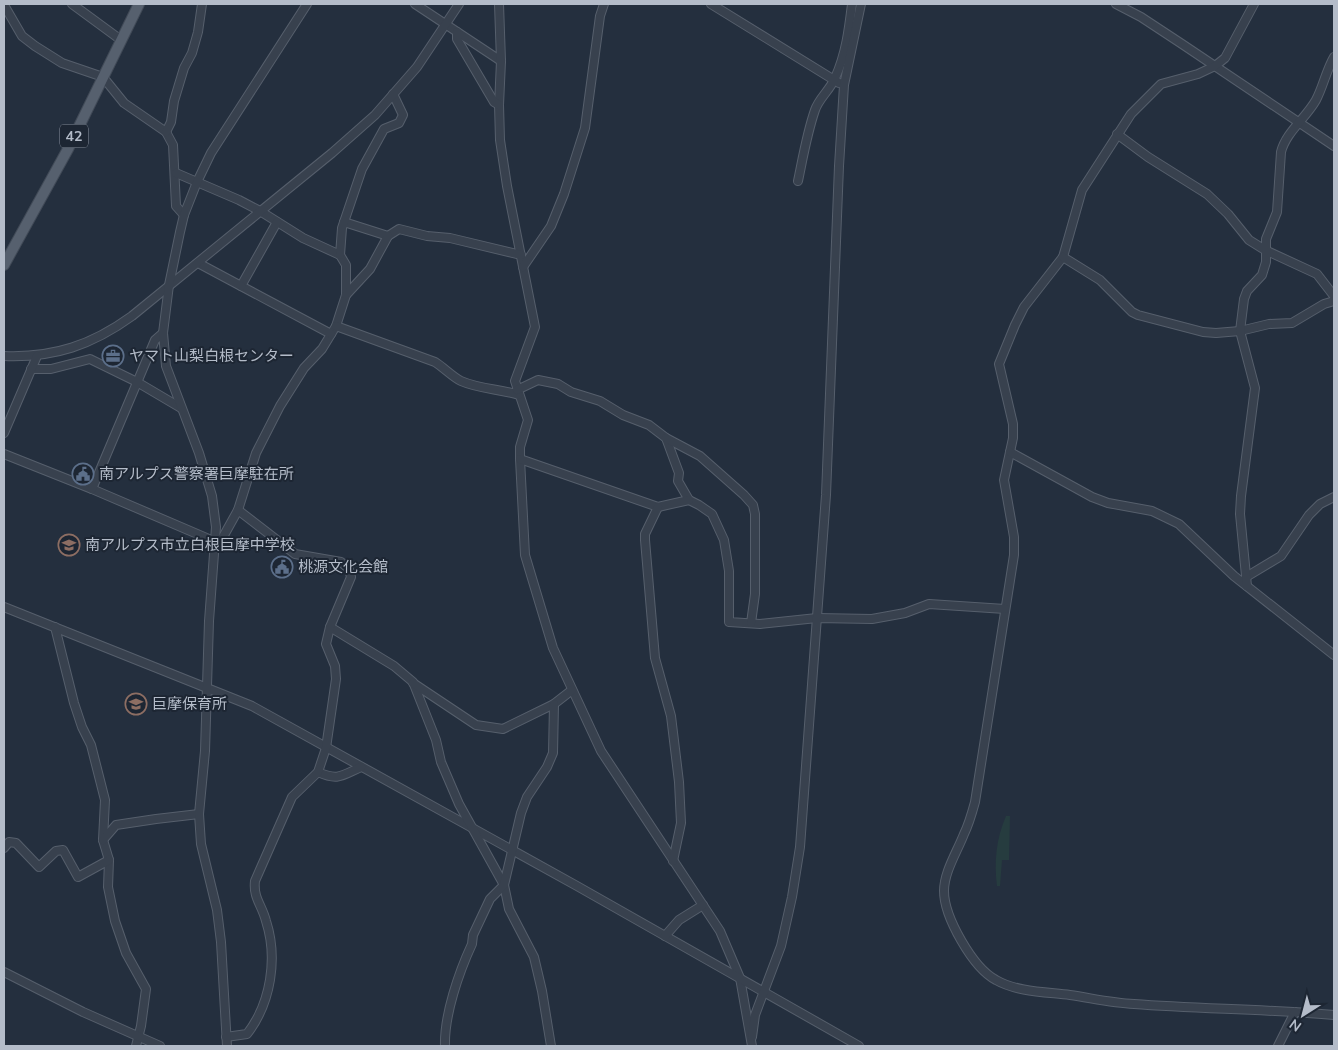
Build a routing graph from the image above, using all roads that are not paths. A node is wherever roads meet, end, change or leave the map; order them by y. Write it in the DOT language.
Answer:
graph roads {
  1 [pos="72,4"];
  2 [pos="202,4"];
  3 [pos="307,4"];
  4 [pos="415,4"];
  5 [pos="459,4"];
  6 [pos="499,4"];
  7 [pos="604,4"];
  8 [pos="711,4"];
  9 [pos="852,4"];
  10 [pos="861,4"];
  11 [pos="1116,4"];
  12 [pos="1254,4"];
  13 [pos="4,5"];
  14 [pos="136,5"];
  15 [pos="446,25"];
  16 [pos="457,32"];
  17 [pos="121,40"];
  18 [pos="1334,57"];
  19 [pos="501,61"];
  20 [pos="1215,66"];
  21 [pos="103,77"];
  22 [pos="834,80"];
  23 [pos="844,85"];
  24 [pos="393,94"];
  25 [pos="499,105"];
  26 [pos="1300,123"];
  27 [pos="166,132"];
  28 [pos="1117,134"];
  29 [pos="1334,146"];
  30 [pos="176,173"];
  31 [pos="798,181"];
  32 [pos="197,182"];
  33 [pos="260,211"];
  34 [pos="184,215"];
  35 [pos="277,222"];
  36 [pos="344,222"];
  37 [pos="388,236"];
  38 [pos="1265,250"];
  39 [pos="340,255"];
  40 [pos="521,255"];
  41 [pos="1063,257"];
  42 [pos="198,263"];
  43 [pos="4,266"];
  44 [pos="523,267"];
  45 [pos="169,285"];
  46 [pos="241,286"];
  47 [pos="346,295"];
  48 [pos="1334,296"];
  49 [pos="1334,301"];
  50 [pos="336,326"];
  51 [pos="1240,331"];
  52 [pos="163,334"];
  53 [pos="331,334"];
  54 [pos="4,356"];
  55 [pos="37,356"];
  56 [pos="31,369"];
  57 [pos="137,382"];
  58 [pos="518,392"];
  59 [pos="181,408"];
  60 [pos="4,432"];
  61 [pos="666,438"];
  62 [pos="1010,452"];
  63 [pos="4,454"];
  64 [pos="520,459"];
  65 [pos="92,489"];
  66 [pos="1334,497"];
  67 [pos="689,500"];
  68 [pos="658,507"];
  69 [pos="238,510"];
  70 [pos="216,542"];
  71 [pos="1246,577"];
  72 [pos="1247,586"];
  73 [pos="4,607"];
  74 [pos="1005,609"];
  75 [pos="817,618"];
  76 [pos="751,623"];
  77 [pos="55,627"];
  78 [pos="330,627"];
  79 [pos="1334,655"];
  80 [pos="413,682"];
  81 [pos="208,687"];
  82 [pos="572,690"];
  83 [pos="554,704"];
  84 [pos="326,748"];
  85 [pos="361,766"];
  86 [pos="318,772"];
  87 [pos="199,814"];
  88 [pos="471,828"];
  89 [pos="103,840"];
  90 [pos="4,848"];
  91 [pos="512,850"];
  92 [pos="109,860"];
  93 [pos="673,861"];
  94 [pos="504,885"];
  95 [pos="703,905"];
  96 [pos="665,936"];
  97 [pos="4,972"];
  98 [pos="740,978"];
  99 [pos="765,993"];
  100 [pos="1295,1012"];
  101 [pos="1334,1015"];
  102 [pos="138,1036"];
  103 [pos="226,1037"];
  104 [pos="752,1045"];
  105 [pos="136,1046"];
  106 [pos="160,1046"];
  107 [pos="227,1046"];
  108 [pos="446,1046"];
  109 [pos="551,1046"];
  110 [pos="859,1046"];
  111 [pos="1278,1046"];
  1 -- 17 [label="street"];
  2 -- 27 [label="street"];
  3 -- 32 [label="street"];
  4 -- 15 [label="street"];
  5 -- 15 [label="street"];
  6 -- 19 [label="street"];
  7 -- 44 [label="street"];
  8 -- 22 [label="street"];
  9 -- 22 [label="street"];
  10 -- 23 [label="street"];
  11 -- 20 [label="street"];
  12 -- 20 [label="street"];
  13 -- 21 [label="street"];
  14 -- 17 [label="main road, 42"];
  15 -- 16 [label="street"];
  15 -- 24 [label="street"];
  16 -- 19 [label="street"];
  16 -- 25 [label="street"];
  17 -- 21 [label="main road, 42"];
  18 -- 26 [label="street"];
  19 -- 25 [label="street"];
  20 -- 26 [label="street"];
  20 -- 28 [label="street"];
  21 -- 27 [label="street"];
  21 -- 43 [label="main road, 42"];
  22 -- 23 [label="street"];
  22 -- 31 [label="street"];
  23 -- 75 [label="street"];
  24 -- 33 [label="street"];
  24 -- 36 [label="street"];
  25 -- 40 [label="street"];
  26 -- 29 [label="street"];
  26 -- 38 [label="street"];
  27 -- 30 [label="street"];
  28 -- 38 [label="street"];
  28 -- 41 [label="street"];
  30 -- 32 [label="street"];
  30 -- 34 [label="street"];
  32 -- 33 [label="street"];
  32 -- 34 [label="street"];
  33 -- 35 [label="street"];
  33 -- 42 [label="street"];
  34 -- 45 [label="street"];
  35 -- 39 [label="street"];
  35 -- 46 [label="street"];
  36 -- 37 [label="street"];
  36 -- 39 [label="street"];
  37 -- 40 [label="street"];
  37 -- 47 [label="street"];
  38 -- 48 [label="street"];
  38 -- 51 [label="street"];
  39 -- 47 [label="street"];
  40 -- 44 [label="street"];
  41 -- 51 [label="street"];
  41 -- 62 [label="street"];
  42 -- 45 [label="street"];
  42 -- 46 [label="street"];
  44 -- 58 [label="street"];
  45 -- 52 [label="street"];
  45 -- 55 [label="street"];
  46 -- 53 [label="street"];
  47 -- 50 [label="street"];
  49 -- 51 [label="street"];
  50 -- 53 [label="street"];
  50 -- 58 [label="street"];
  51 -- 71 [label="street"];
  52 -- 57 [label="street"];
  52 -- 59 [label="street"];
  53 -- 69 [label="street"];
  54 -- 55 [label="street"];
  55 -- 56 [label="street"];
  56 -- 57 [label="street"];
  56 -- 60 [label="street"];
  57 -- 59 [label="street"];
  57 -- 65 [label="street"];
  58 -- 61 [label="street"];
  58 -- 64 [label="street"];
  59 -- 70 [label="street"];
  61 -- 67 [label="street"];
  61 -- 76 [label="street"];
  62 -- 72 [label="street"];
  62 -- 74 [label="street"];
  63 -- 65 [label="street"];
  64 -- 68 [label="street"];
  64 -- 82 [label="street"];
  65 -- 70 [label="street"];
  66 -- 71 [label="street"];
  67 -- 68 [label="street"];
  67 -- 76 [label="street"];
  68 -- 93 [label="street"];
  69 -- 70 [label="street"];
  69 -- 78 [label="street"];
  70 -- 81 [label="street"];
  71 -- 72 [label="street"];
  72 -- 79 [label="street"];
  73 -- 77 [label="street"];
  74 -- 75 [label="street"];
  74 -- 100 [label="street"];
  75 -- 76 [label="street"];
  75 -- 99 [label="street"];
  77 -- 81 [label="street"];
  77 -- 89 [label="street"];
  78 -- 80 [label="street"];
  78 -- 84 [label="street"];
  80 -- 83 [label="street"];
  80 -- 88 [label="street"];
  81 -- 84 [label="street"];
  81 -- 87 [label="street"];
  82 -- 83 [label="street"];
  82 -- 93 [label="street"];
  83 -- 91 [label="street"];
  84 -- 85 [label="street"];
  84 -- 86 [label="street"];
  85 -- 86 [label="street"];
  85 -- 88 [label="street"];
  86 -- 103 [label="street"];
  87 -- 89 [label="street"];
  87 -- 103 [label="street"];
  88 -- 91 [label="street"];
  88 -- 94 [label="street"];
  89 -- 92 [label="street"];
  90 -- 92 [label="street"];
  91 -- 94 [label="street"];
  91 -- 96 [label="street"];
  92 -- 102 [label="street"];
  93 -- 95 [label="street"];
  94 -- 108 [label="street"];
  94 -- 109 [label="street"];
  95 -- 96 [label="street"];
  95 -- 98 [label="street"];
  96 -- 98 [label="street"];
  97 -- 102 [label="street"];
  98 -- 99 [label="street"];
  98 -- 104 [label="street"];
  99 -- 104 [label="street"];
  99 -- 110 [label="street"];
  100 -- 101 [label="street"];
  100 -- 111 [label="street"];
  102 -- 105 [label="street"];
  102 -- 106 [label="street"];
  103 -- 107 [label="street"];
}
